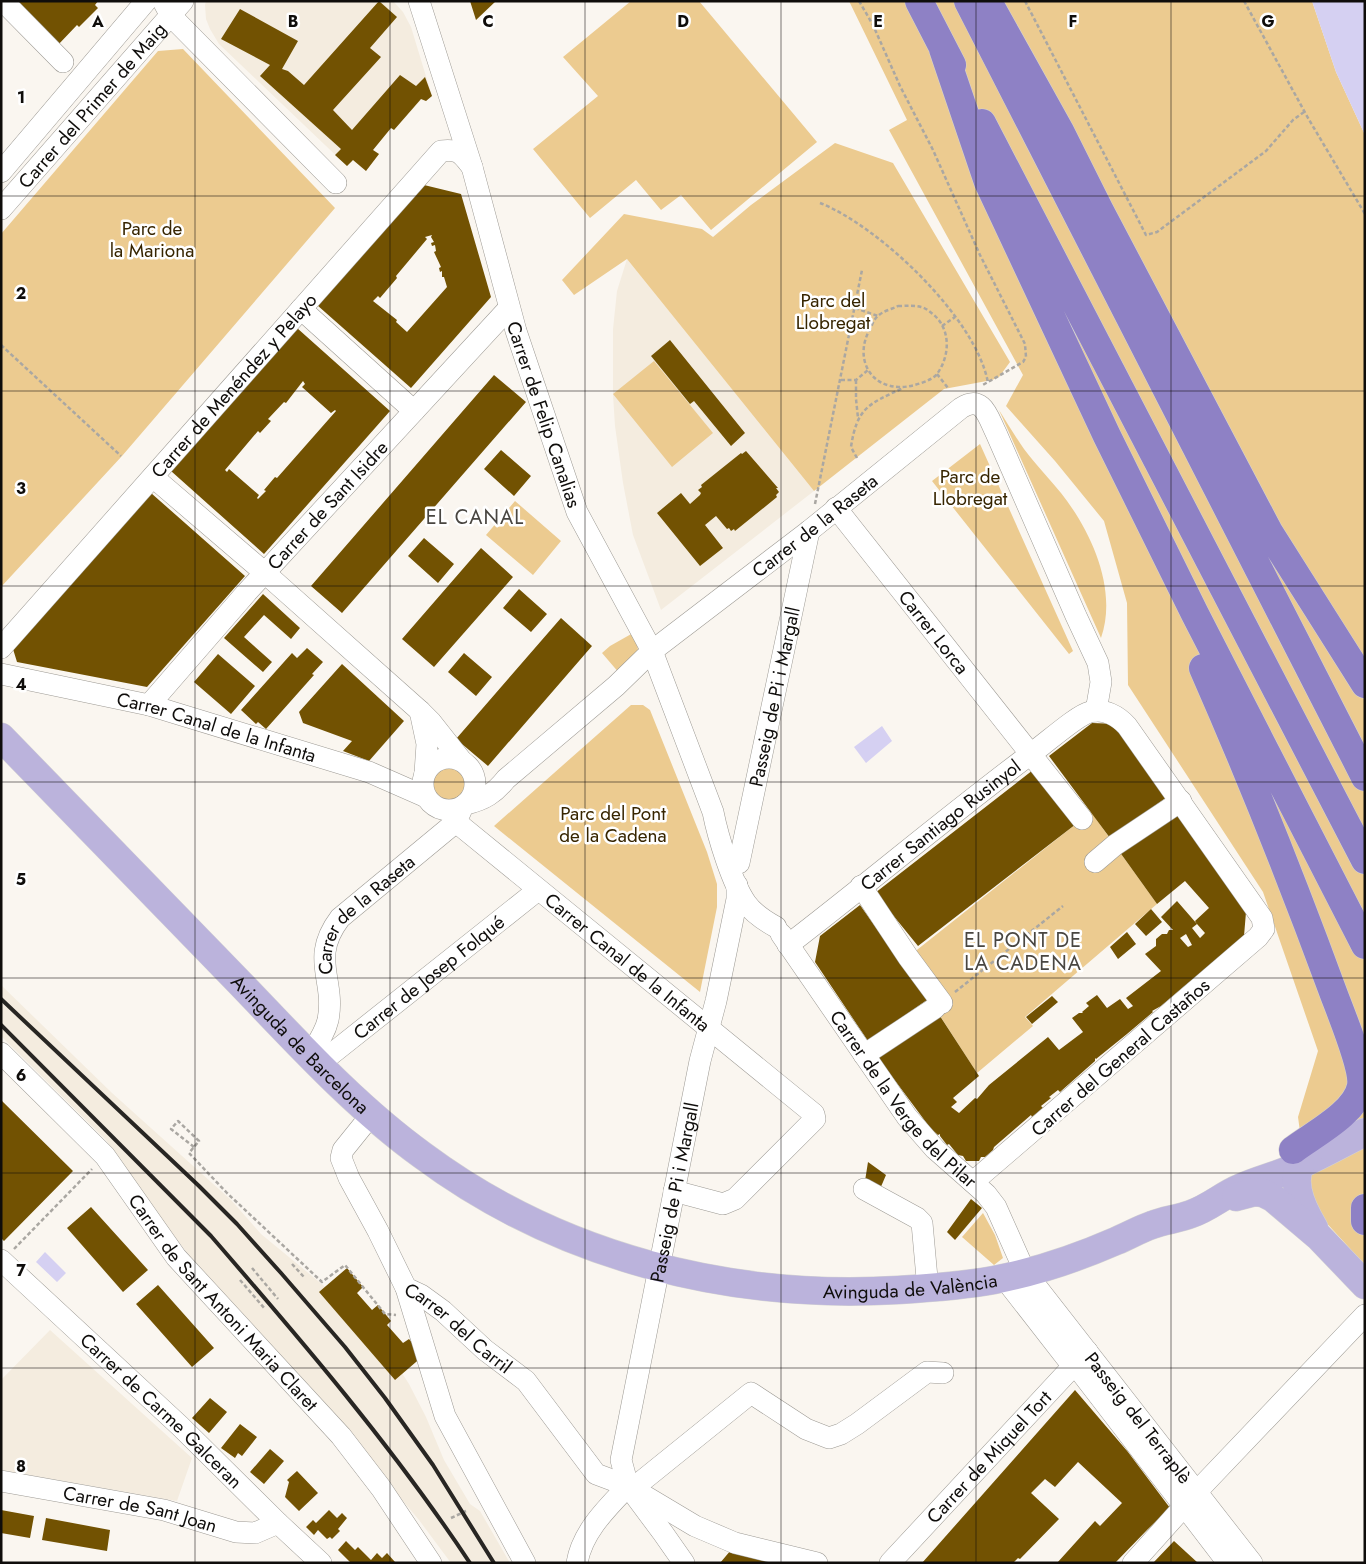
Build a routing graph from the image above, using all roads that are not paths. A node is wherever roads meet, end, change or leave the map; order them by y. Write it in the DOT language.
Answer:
graph roads {
  1 [pos="3,1"];
  2 [pos="146,1"];
  3 [pos="419,1"];
  4 [pos="919,1"];
  5 [pos="968,1"];
  6 [pos="987,1"];
  7 [pos="172,6"];
  8 [pos="944,49"];
  9 [pos="64,62"];
  10 [pos="472,167"];
  11 [pos="1,172"];
  12 [pos="336,183"];
  13 [pos="1,209"];
  14 [pos="509,308"];
  15 [pos="301,309"];
  16 [pos="414,412"];
  17 [pos="1107,436"];
  18 [pos="153,477"];
  19 [pos="836,508"];
  20 [pos="809,531"];
  21 [pos="265,573"];
  22 [pos="1,648"];
  23 [pos="652,651"];
  24 [pos="1303,656"];
  25 [pos="1,674"];
  26 [pos="1365,684"];
  27 [pos="616,686"];
  28 [pos="668,694"];
  29 [pos="149,705"];
  30 [pos="420,711"];
  31 [pos="1096,711"];
  32 [pos="1,737"];
  33 [pos="1365,744"];
  34 [pos="1031,754"];
  35 [pos="465,763"];
  36 [pos="424,773"];
  37 [pos="1365,777"];
  38 [pos="506,779"];
  39 [pos="426,797"];
  40 [pos="1181,801"];
  41 [pos="462,811"];
  42 [pos="713,812"];
  43 [pos="1082,819"];
  44 [pos="1365,860"];
  45 [pos="1095,862"];
  46 [pos="739,863"];
  47 [pos="861,886"];
  48 [pos="538,890"];
  49 [pos="738,893"];
  50 [pos="772,918"];
  51 [pos="788,945"];
  52 [pos="1365,945"];
  53 [pos="709,1027"];
  54 [pos="1,1054"];
  55 [pos="864,1055"];
  56 [pos="314,1059"];
  57 [pos="372,1114"];
  58 [pos="1365,1116"];
  59 [pos="1365,1124"];
  60 [pos="1365,1132"];
  61 [pos="1296,1157"];
  62 [pos="973,1182"];
  63 [pos="864,1189"];
  64 [pos="674,1191"];
  65 [pos="1211,1205"];
  66 [pos="1365,1208"];
  67 [pos="1365,1221"];
  68 [pos="1154,1224"];
  69 [pos="1319,1237"];
  70 [pos="2,1261"];
  71 [pos="658,1268"];
  72 [pos="1017,1278"];
  73 [pos="1365,1285"];
  74 [pos="406,1288"];
  75 [pos="928,1288"];
  76 [pos="1364,1316"];
  77 [pos="1078,1359"];
  78 [pos="943,1372"];
  79 [pos="1,1481"];
  80 [pos="628,1486"];
  81 [pos="1188,1502"];
  82 [pos="278,1523"];
  83 [pos="321,1563"];
  84 [pos="431,1563"];
  85 [pos="525,1563"];
  86 [pos="577,1563"];
  87 [pos="684,1563"];
  88 [pos="817,1563"];
  89 [pos="890,1563"];
  90 [pos="1133,1563"];
  91 [pos="1228,1563"];
  92 [pos="1252,1563"];
  1 -- 9 [label="street"];
  2 -- 11 [label="street, Carrer del Primer de Maig"];
  3 -- 10 [label="street, Carrer de Felip Canalias"];
  4 -- 8 [label="highway"];
  5 -- 24 [label="highway"];
  6 -- 26 [label="highway"];
  7 -- 12 [label="street"];
  7 -- 13 [label="street, Carrer del Primer de Maig"];
  8 -- 17 [label="highway"];
  8 -- 44 [label="highway"];
  10 -- 14 [label="street, Carrer de Felip Canalias"];
  10 -- 15 [label="street, Carrer de Menéndez y Pelayo"];
  14 -- 16 [label="street, Carrer de Sant Isidre"];
  14 -- 23 [label="street, Carrer de Felip Canalias"];
  15 -- 16 [label="street"];
  15 -- 18 [label="street, Carrer de Menéndez y Pelayo"];
  16 -- 21 [label="street, Carrer de Sant Isidre"];
  17 -- 52 [label="highway"];
  17 -- 61 [label="highway"];
  18 -- 21 [label="street"];
  18 -- 22 [label="street, Carrer de Menéndez y Pelayo"];
  19 -- 20 [label="street, Carrer de la Raseta"];
  19 -- 31 [label="street, Carrer de la Raseta"];
  19 -- 34 [label="street, Carrer Lorca"];
  20 -- 23 [label="street, Carrer de la Raseta"];
  20 -- 46 [label="street, Passeig de Pi i Margall"];
  21 -- 29 [label="street, Carrer de Sant Isidre"];
  21 -- 30 [label="street"];
  23 -- 27 [label="street, Carrer de la Raseta"];
  23 -- 28 [label="street, Carrer de Felip Canalias"];
  24 -- 33 [label="highway"];
  24 -- 37 [label="highway"];
  25 -- 29 [label="street, Carrer Canal de la Infanta"];
  27 -- 28 [label="street, Carrer de la Raseta"];
  27 -- 38 [label="street, Carrer de la Raseta"];
  28 -- 42 [label="street, Carrer de Felip Canalias"];
  29 -- 39 [label="street, Carrer Canal de la Infanta"];
  30 -- 35 [label="street"];
  30 -- 36 [label="street"];
  31 -- 34 [label="street, Carrer Santiago Rusinyol"];
  31 -- 40 [label="street"];
  32 -- 56 [label="main road, Avinguda de Barcelona"];
  34 -- 43 [label="street, Carrer Lorca"];
  34 -- 47 [label="street, Carrer Santiago Rusinyol"];
  35 -- 36 [label="street"];
  35 -- 38 [label="street"];
  35 -- 41 [label="street"];
  36 -- 39 [label="street"];
  38 -- 41 [label="street, Carrer de la Raseta"];
  39 -- 41 [label="street"];
  40 -- 45 [label="street"];
  40 -- 62 [label="street, Carrer del General Castaños"];
  41 -- 48 [label="street, Carrer Canal de la Infanta"];
  41 -- 56 [label="street, Carrer de la Raseta"];
  42 -- 46 [label="street, Carrer de Felip Canalias"];
  42 -- 49 [label="street, Carrer de Felip Canalias"];
  46 -- 50 [label="street, Carrer de la Verge del Pilar"];
  47 -- 51 [label="street, Carrer Santiago Rusinyol"];
  47 -- 55 [label="street"];
  48 -- 53 [label="street, Carrer Canal de la Infanta"];
  48 -- 56 [label="street, Carrer de Josep Folqué"];
  49 -- 50 [label="street, Carrer de la Verge del Pilar"];
  49 -- 53 [label="street, Passeig de Pi i Margall"];
  50 -- 51 [label="street, Carrer de la Verge del Pilar"];
  51 -- 55 [label="street, Carrer de la Verge del Pilar"];
  53 -- 64 [label="street, Passeig de Pi i Margall"];
  53 -- 64 [label="street, Carrer Canal de la Infanta"];
  54 -- 84 [label="street, Carrer de Sant Antoni Maria Claret"];
  55 -- 62 [label="street, Carrer de la Verge del Pilar"];
  56 -- 57 [label="main road, Avinguda de Barcelona"];
  57 -- 71 [label="main road, Avinguda de Barcelona"];
  57 -- 74 [label="street, Carrer del Carril"];
  58 -- 61 [label="main road, Avinguda de València"];
  59 -- 61 [label="main road"];
  60 -- 61 [label="main road, Avinguda de València"];
  61 -- 65 [label="main road, Avinguda de València"];
  61 -- 68 [label="main road, Avinguda de València"];
  61 -- 69 [label="main road"];
  62 -- 72 [label="street, Carrer de la Verge del Pilar"];
  63 -- 75 [label="street"];
  64 -- 71 [label="street, Passeig de Pi i Margall"];
  65 -- 68 [label="main road, Avinguda de València"];
  65 -- 69 [label="main road"];
  66 -- 67 [label="highway"];
  68 -- 72 [label="main road, Avinguda de València"];
  69 -- 73 [label="main road"];
  70 -- 82 [label="street, Carrer de Carme Galceran"];
  71 -- 75 [label="main road, Avinguda de València"];
  71 -- 80 [label="street, Passeig de Pi i Margall"];
  72 -- 75 [label="main road, Avinguda de València"];
  72 -- 77 [label="street, Passeig del Terraplè"];
  74 -- 80 [label="street, Carrer del Carril"];
  74 -- 85 [label="street"];
  76 -- 81 [label="street"];
  77 -- 81 [label="street, Passeig del Terraplè"];
  77 -- 89 [label="street, Carrer de Miquel Tort"];
  78 -- 80 [label="street"];
  79 -- 82 [label="street, Carrer de Sant Joan"];
  80 -- 86 [label="street"];
  80 -- 87 [label="street"];
  80 -- 88 [label="street, Carrer del Carril"];
  81 -- 90 [label="street"];
  81 -- 91 [label="street, Passeig del Terraplè"];
  81 -- 92 [label="street, Passeig del Terraplè"];
  82 -- 83 [label="street, Carrer de Carme Galceran"];
}
